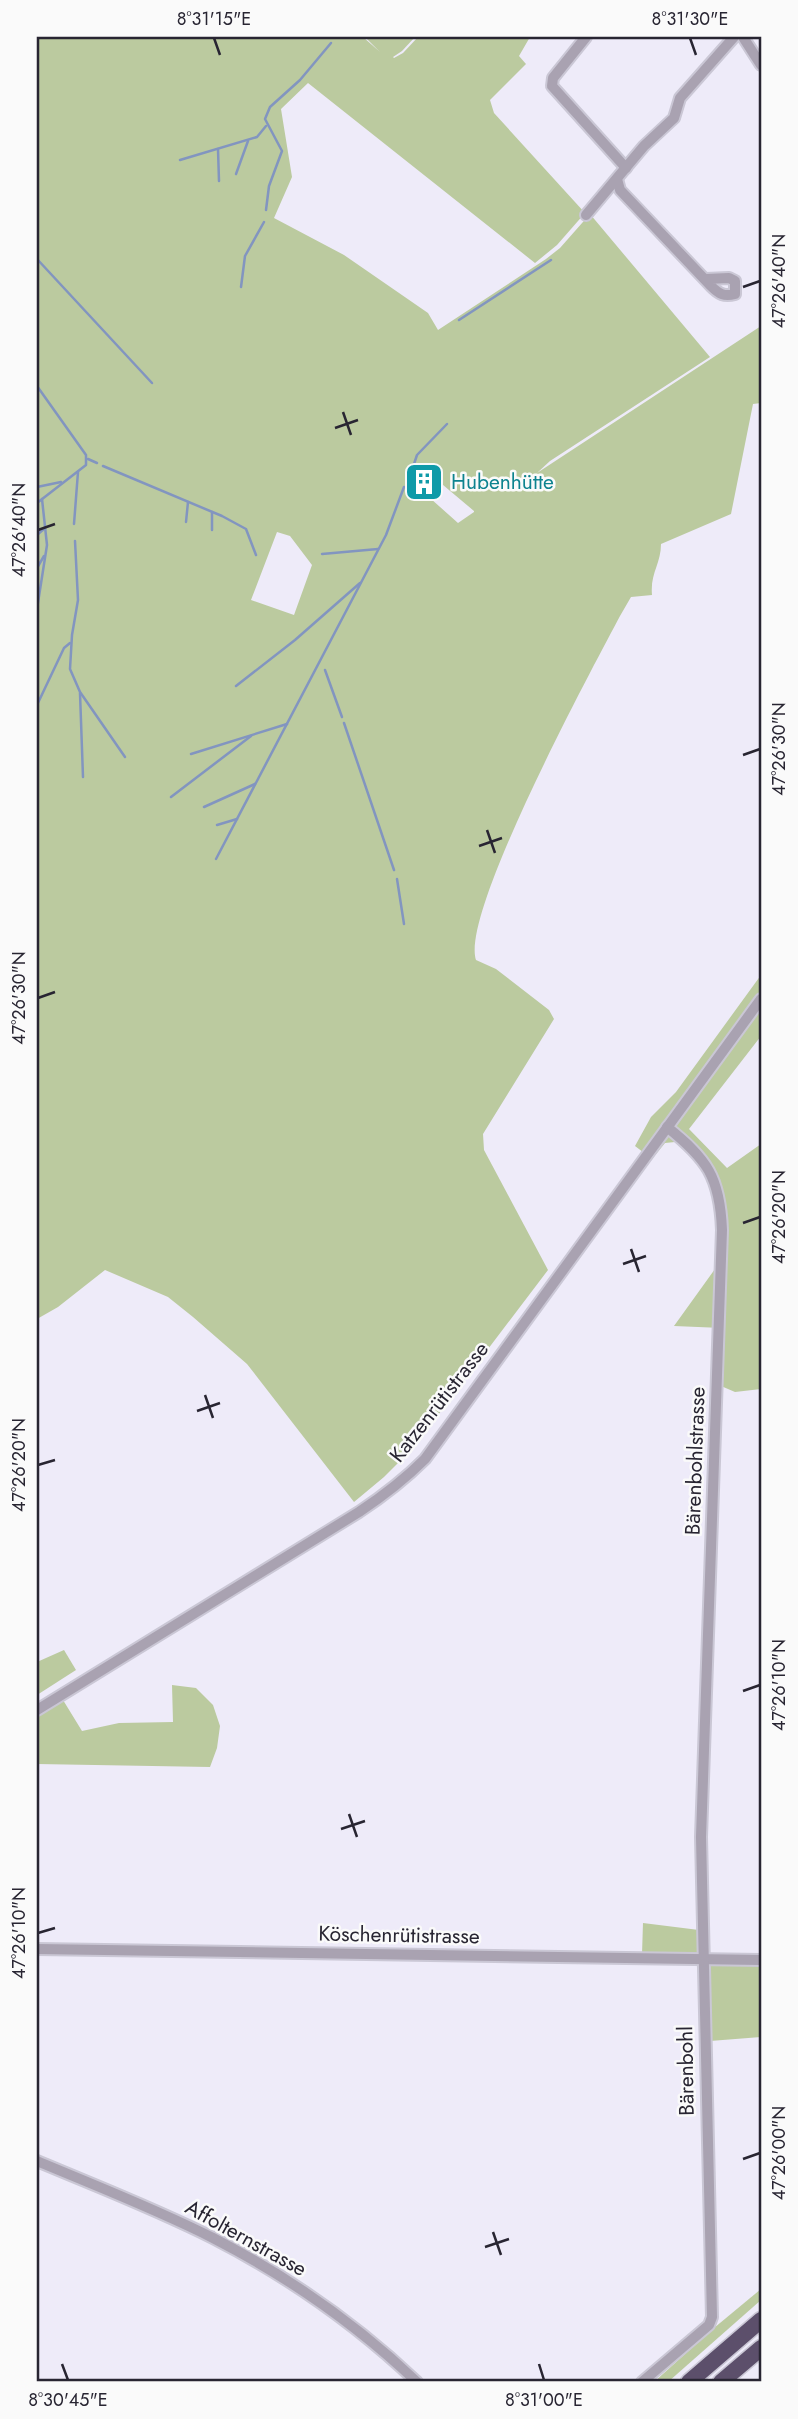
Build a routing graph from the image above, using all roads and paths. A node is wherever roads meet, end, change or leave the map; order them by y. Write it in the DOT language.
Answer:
graph roads {
  1 [pos="586,37"];
  2 [pos="734,37"];
  3 [pos="743,37"];
  4 [pos="761,65"];
  5 [pos="626,168"];
  6 [pos="617,179"];
  7 [pos="586,215"];
  8 [pos="706,279"];
  9 [pos="761,999"];
  10 [pos="667,1127"];
  11 [pos="37,1710"];
  12 [pos="702,1816"];
  13 [pos="37,1949"];
  14 [pos="703,1960"];
  15 [pos="761,1960"];
  16 [pos="37,2161"];
  17 [pos="761,2320"];
  18 [pos="761,2348"];
  19 [pos="417,2382"];
  20 [pos="642,2382"];
  21 [pos="689,2382"];
  22 [pos="721,2382"];
  1 -- 5 [label="street"];
  2 -- 5 [label="street"];
  3 -- 4 [label="street"];
  5 -- 6 [label="street"];
  6 -- 7 [label="street"];
  6 -- 8 [label="street"];
  9 -- 10 [label="street, Katzenrütistrasse"];
  10 -- 11 [label="street, Katzenrütistrasse"];
  10 -- 12 [label="street, Bärenbohlstrasse"];
  12 -- 14 [label="street, Bärenbohl"];
  13 -- 14 [label="street, Köschenrütistrasse"];
  14 -- 15 [label="street, Köschenrütistrasse"];
  14 -- 20 [label="street, Bärenbohl"];
  16 -- 19 [label="street, Affolternstrasse"];
  17 -- 21 [label="highway"];
  18 -- 22 [label="highway"];
}
